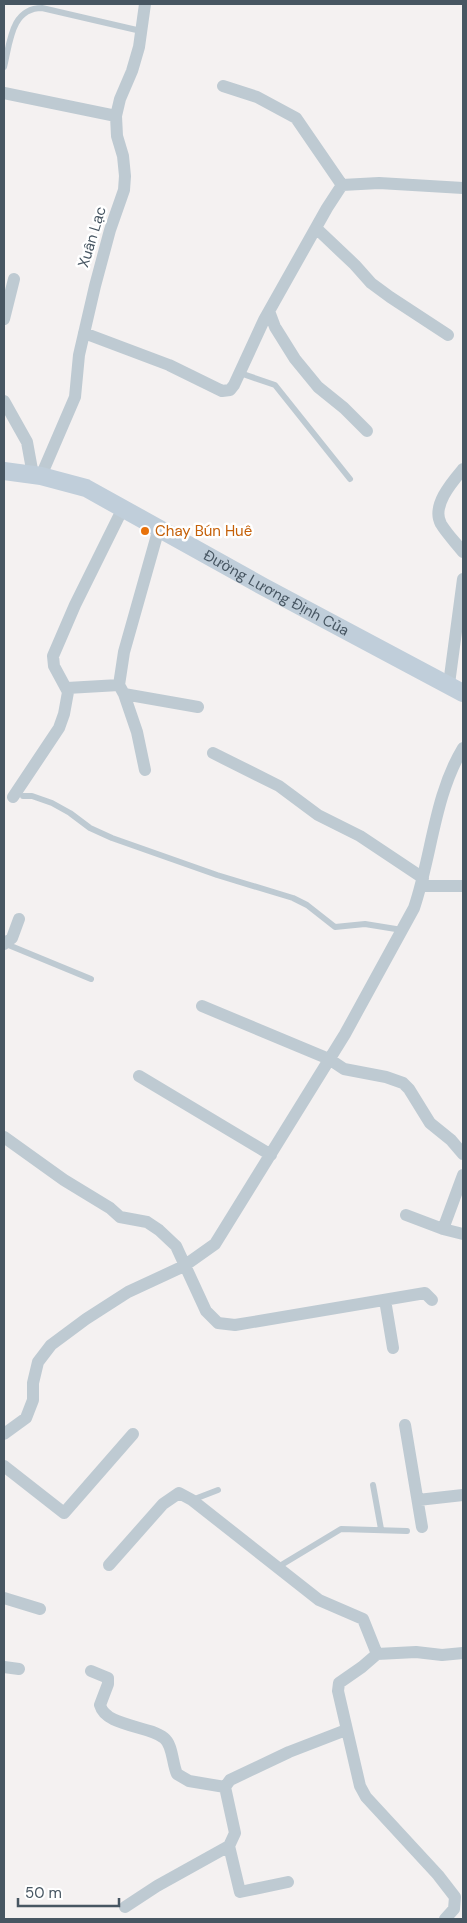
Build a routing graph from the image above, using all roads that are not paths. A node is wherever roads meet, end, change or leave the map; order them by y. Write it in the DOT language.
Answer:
graph roads {
  1 [pos="145,4"];
  2 [pos="141,31"];
  3 [pos="4,67"];
  4 [pos="224,86"];
  5 [pos="4,93"];
  6 [pos="116,116"];
  7 [pos="342,185"];
  8 [pos="463,188"];
  9 [pos="316,228"];
  10 [pos="14,279"];
  11 [pos="269,311"];
  12 [pos="4,319"];
  13 [pos="84,332"];
  14 [pos="448,335"];
  15 [pos="240,373"];
  16 [pos="4,401"];
  17 [pos="367,431"];
  18 [pos="463,469"];
  19 [pos="4,471"];
  20 [pos="37,476"];
  21 [pos="350,479"];
  22 [pos="123,508"];
  23 [pos="158,528"];
  24 [pos="463,552"];
  25 [pos="463,579"];
  26 [pos="67,688"];
  27 [pos="456,688"];
  28 [pos="121,689"];
  29 [pos="198,707"];
  30 [pos="463,748"];
  31 [pos="213,753"];
  32 [pos="145,770"];
  33 [pos="13,799"];
  34 [pos="422,882"];
  35 [pos="463,886"];
  36 [pos="19,919"];
  37 [pos="402,930"];
  38 [pos="5,944"];
  39 [pos="91,979"];
  40 [pos="202,1006"];
  41 [pos="329,1059"];
  42 [pos="138,1076"];
  43 [pos="4,1137"];
  44 [pos="463,1154"];
  45 [pos="271,1155"];
  46 [pos="463,1175"];
  47 [pos="406,1215"];
  48 [pos="443,1228"];
  49 [pos="463,1234"];
  50 [pos="184,1266"];
  51 [pos="385,1300"];
  52 [pos="432,1300"];
  53 [pos="393,1348"];
  54 [pos="405,1426"];
  55 [pos="4,1434"];
  56 [pos="133,1434"];
  57 [pos="4,1466"];
  58 [pos="373,1485"];
  59 [pos="218,1490"];
  60 [pos="463,1495"];
  61 [pos="192,1500"];
  62 [pos="418,1500"];
  63 [pos="422,1527"];
  64 [pos="381,1529"];
  65 [pos="408,1531"];
  66 [pos="109,1565"];
  67 [pos="278,1567"];
  68 [pos="4,1598"];
  69 [pos="40,1609"];
  70 [pos="463,1653"];
  71 [pos="377,1654"];
  72 [pos="4,1667"];
  73 [pos="19,1669"];
  74 [pos="91,1672"];
  75 [pos="346,1730"];
  76 [pos="225,1787"];
  77 [pos="228,1846"];
  78 [pos="288,1882"];
  79 [pos="125,1907"];
  80 [pos="445,1919"];
  1 -- 2 [label="street, Xuân Lạc"];
  2 -- 3 [label="lane"];
  2 -- 6 [label="street, Xuân Lạc"];
  4 -- 7 [label="street"];
  5 -- 6 [label="street"];
  6 -- 13 [label="street, Xuân Lạc"];
  7 -- 8 [label="street"];
  7 -- 9 [label="street"];
  9 -- 11 [label="street"];
  9 -- 14 [label="street"];
  10 -- 12 [label="street"];
  11 -- 15 [label="street"];
  11 -- 17 [label="street"];
  13 -- 15 [label="street"];
  13 -- 20 [label="street, Xuân Lạc"];
  15 -- 21 [label="lane"];
  16 -- 20 [label="street"];
  18 -- 24 [label="street"];
  19 -- 20 [label="street, Đường Lương Định Của"];
  20 -- 22 [label="street, Đường Lương Định Của"];
  22 -- 23 [label="street, Đường Lương Định Của"];
  22 -- 26 [label="street"];
  23 -- 27 [label="street, Đường Lương Định Của"];
  23 -- 28 [label="street"];
  25 -- 27 [label="street"];
  26 -- 28 [label="street"];
  26 -- 33 [label="street"];
  28 -- 29 [label="street"];
  28 -- 32 [label="street"];
  30 -- 34 [label="street"];
  31 -- 34 [label="street"];
  33 -- 37 [label="lane"];
  34 -- 35 [label="street"];
  34 -- 37 [label="street"];
  36 -- 38 [label="street"];
  37 -- 41 [label="street"];
  38 -- 39 [label="lane"];
  40 -- 41 [label="street"];
  41 -- 44 [label="street"];
  41 -- 45 [label="street"];
  42 -- 45 [label="street"];
  43 -- 50 [label="street"];
  45 -- 50 [label="street"];
  46 -- 48 [label="street"];
  47 -- 48 [label="street"];
  48 -- 49 [label="street"];
  50 -- 51 [label="street"];
  50 -- 55 [label="street"];
  51 -- 52 [label="street"];
  51 -- 53 [label="street"];
  54 -- 62 [label="street"];
  56 -- 57 [label="street"];
  58 -- 64 [label="lane"];
  59 -- 61 [label="lane"];
  60 -- 62 [label="street"];
  61 -- 66 [label="street"];
  61 -- 67 [label="street"];
  62 -- 63 [label="street"];
  64 -- 65 [label="lane"];
  64 -- 67 [label="lane"];
  67 -- 71 [label="street"];
  68 -- 69 [label="street"];
  70 -- 71 [label="street"];
  71 -- 75 [label="street"];
  72 -- 73 [label="street"];
  74 -- 76 [label="street"];
  75 -- 76 [label="street"];
  75 -- 80 [label="street"];
  76 -- 77 [label="street"];
  77 -- 78 [label="street"];
  77 -- 79 [label="street"];
}
